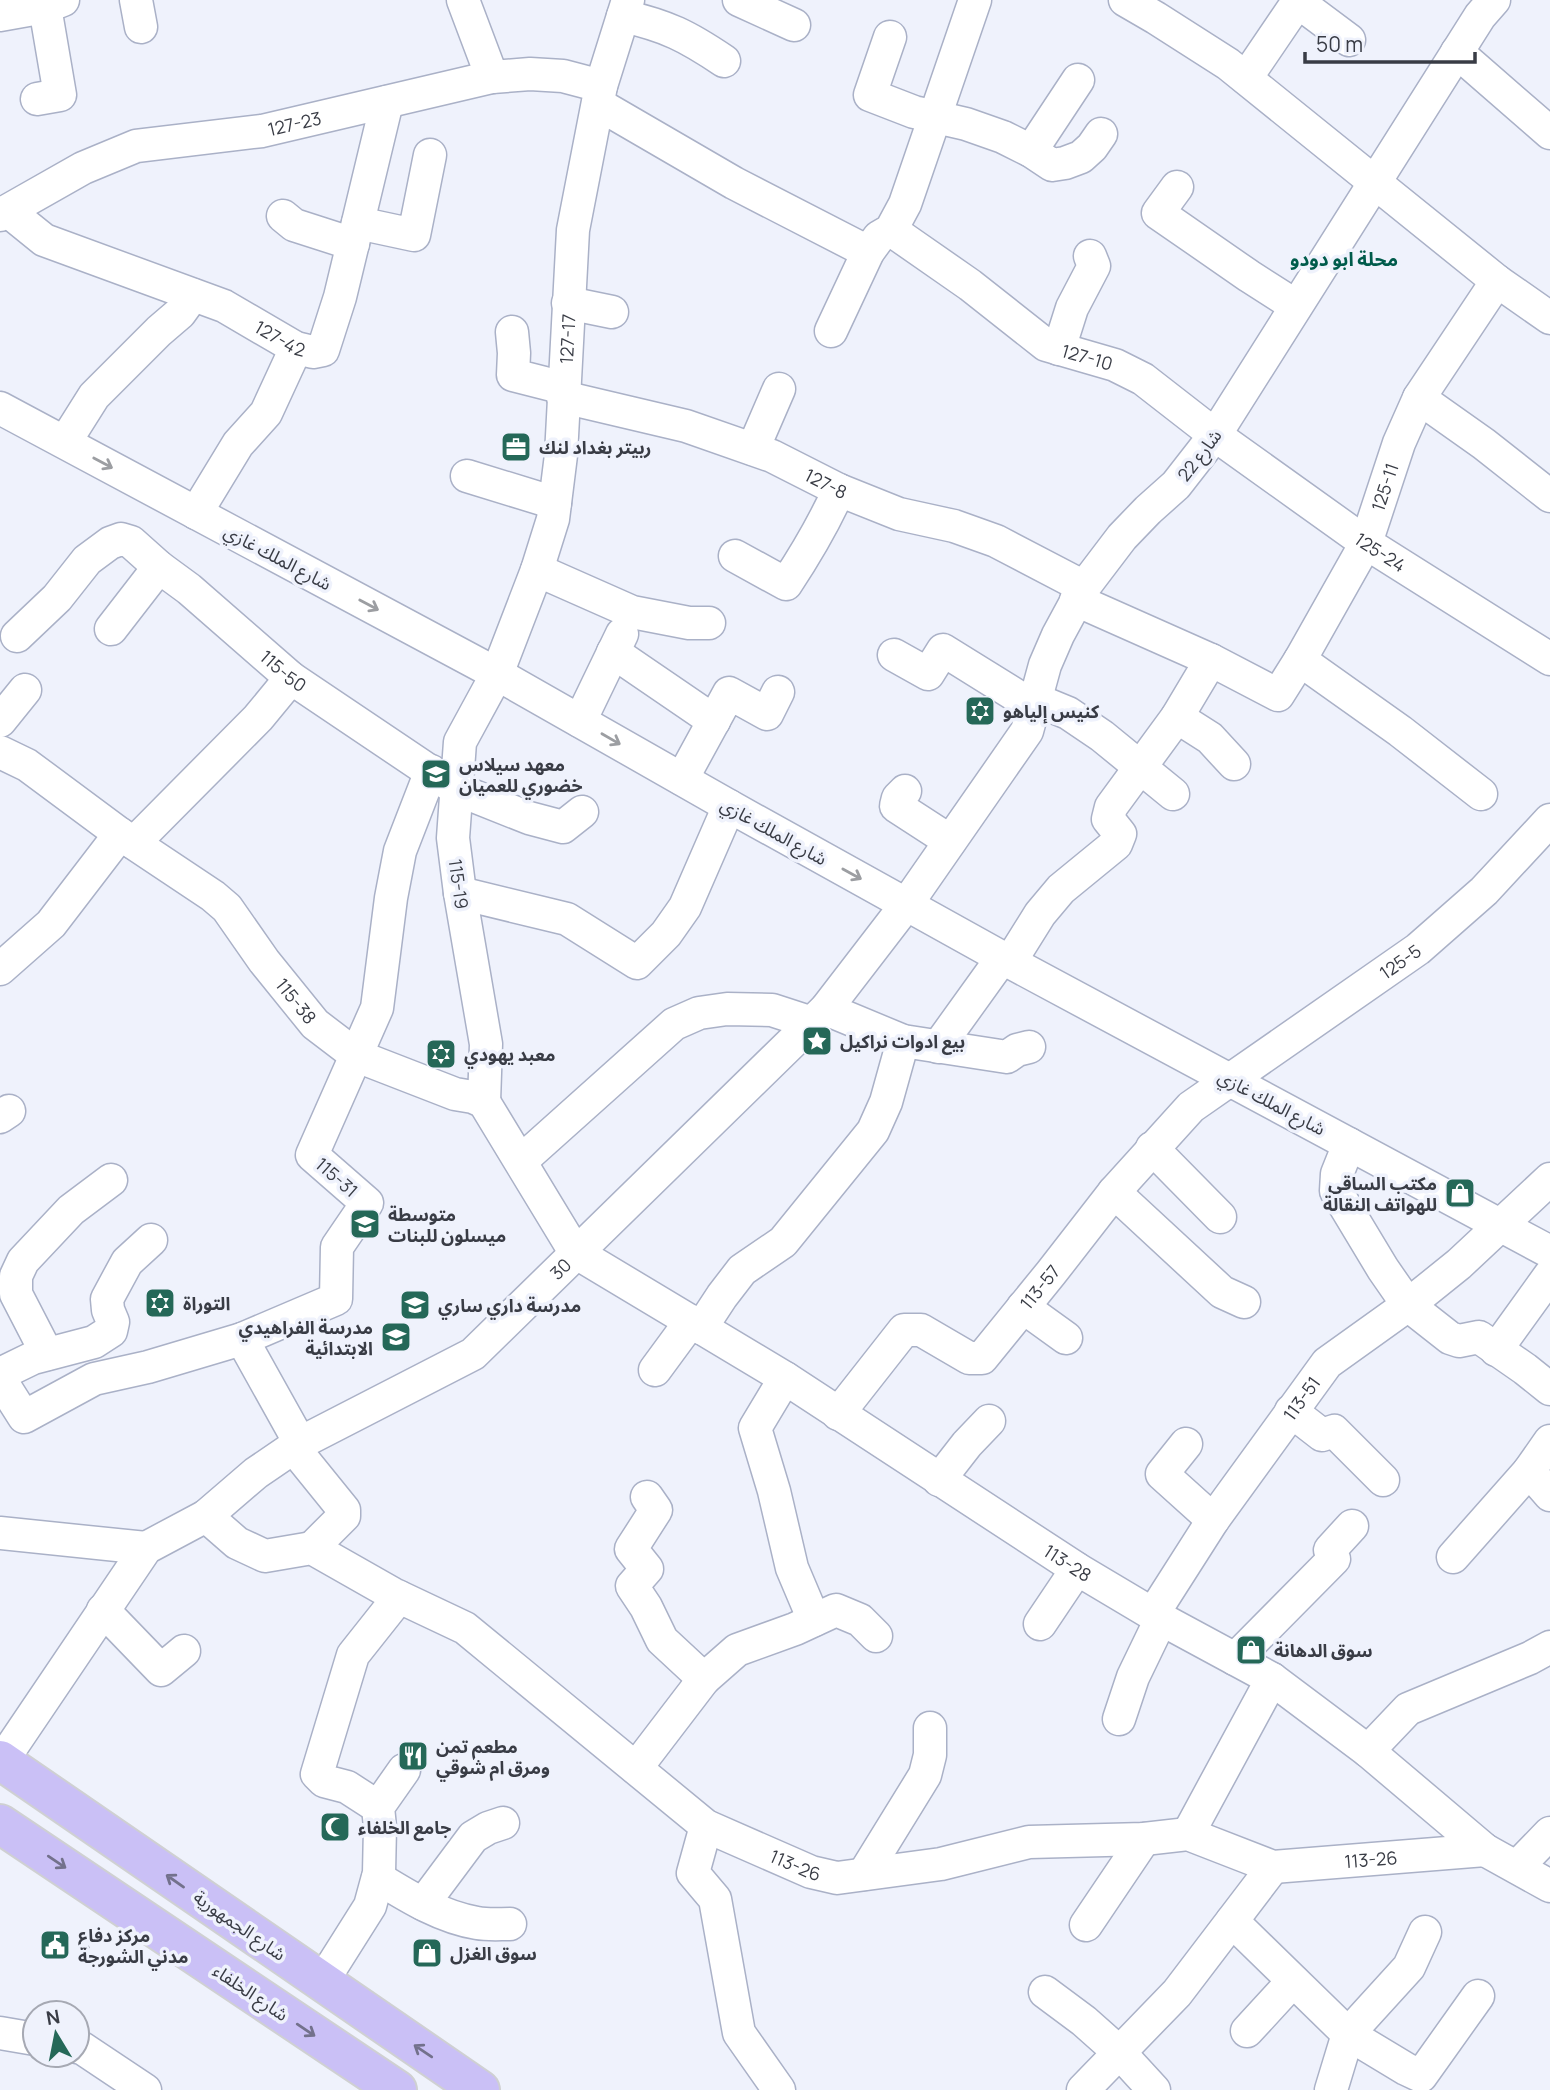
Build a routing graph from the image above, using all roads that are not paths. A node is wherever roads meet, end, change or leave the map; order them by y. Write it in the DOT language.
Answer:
graph roads {
  1 [pos="463,0"];
  2 [pos="739,0"];
  3 [pos="975,0"];
  4 [pos="1125,0"];
  5 [pos="1299,1"];
  6 [pos="54,4"];
  7 [pos="1481,5"];
  8 [pos="626,8"];
  9 [pos="1163,9"];
  10 [pos="0,15"];
  11 [pos="794,24"];
  12 [pos="890,37"];
  13 [pos="1349,40"];
  14 [pos="1457,52"];
  15 [pos="724,61"];
  16 [pos="492,77"];
  17 [pos="1246,78"];
  18 [pos="1078,80"];
  19 [pos="599,95"];
  20 [pos="37,99"];
  21 [pos="387,102"];
  22 [pos="936,118"];
  23 [pos="1550,133"];
  24 [pos="1101,134"];
  25 [pos="1031,151"];
  26 [pos="430,155"];
  27 [pos="1375,182"];
  28 [pos="1177,187"];
  29 [pos="4,213"];
  30 [pos="283,216"];
  31 [pos="891,230"];
  32 [pos="355,233"];
  33 [pos="867,253"];
  34 [pos="1090,256"];
  35 [pos="1497,281"];
  36 [pos="193,295"];
  37 [pos="568,303"];
  38 [pos="1296,306"];
  39 [pos="612,312"];
  40 [pos="1550,318"];
  41 [pos="831,331"];
  42 [pos="512,332"];
  43 [pos="296,348"];
  44 [pos="1059,349"];
  45 [pos="779,389"];
  46 [pos="563,392"];
  47 [pos="1419,398"];
  48 [pos="0,408"];
  49 [pos="1215,435"];
  50 [pos="65,442"];
  51 [pos="753,449"];
  52 [pos="467,476"];
  53 [pos="839,490"];
  54 [pos="1550,496"];
  55 [pos="555,503"];
  56 [pos="196,513"];
  57 [pos="1366,543"];
  58 [pos="735,556"];
  59 [pos="159,567"];
  60 [pos="537,570"];
  61 [pos="1080,594"];
  62 [pos="632,612"];
  63 [pos="709,623"];
  64 [pos="111,629"];
  65 [pos="17,636"];
  66 [pos="613,652"];
  67 [pos="894,654"];
  68 [pos="1550,659"];
  69 [pos="1212,660"];
  70 [pos="1300,660"];
  71 [pos="497,674"];
  72 [pos="291,678"];
  73 [pos="25,691"];
  74 [pos="778,692"];
  75 [pos="1278,695"];
  76 [pos="1033,703"];
  77 [pos="1177,717"];
  78 [pos="0,721"];
  79 [pos="580,721"];
  80 [pos="714,721"];
  81 [pos="0,752"];
  82 [pos="1234,764"];
  83 [pos="1141,766"];
  84 [pos="430,771"];
  85 [pos="682,779"];
  86 [pos="456,789"];
  87 [pos="905,791"];
  88 [pos="1173,794"];
  89 [pos="1481,794"];
  90 [pos="729,806"];
  91 [pos="582,812"];
  92 [pos="1550,820"];
  93 [pos="127,839"];
  94 [pos="950,841"];
  95 [pos="460,893"];
  96 [pos="906,905"];
  97 [pos="1006,960"];
  98 [pos="0,969"];
  99 [pos="819,1016"];
  100 [pos="903,1041"];
  101 [pos="938,1046"];
  102 [pos="1028,1047"];
  103 [pos="357,1056"];
  104 [pos="1230,1079"];
  105 [pos="484,1102"];
  106 [pos="1349,1144"];
  107 [pos="1152,1148"];
  108 [pos="521,1161"];
  109 [pos="1550,1179"];
  110 [pos="111,1180"];
  111 [pos="1114,1192"];
  112 [pos="1220,1217"];
  113 [pos="1500,1226"];
  114 [pos="151,1240"];
  115 [pos="575,1252"];
  116 [pos="1550,1252"];
  117 [pos="1550,1275"];
  118 [pos="1244,1302"];
  119 [pos="1409,1305"];
  120 [pos="1023,1307"];
  121 [pos="696,1324"];
  122 [pos="1066,1338"];
  123 [pos="242,1339"];
  124 [pos="1496,1350"];
  125 [pos="47,1354"];
  126 [pos="655,1370"];
  127 [pos="0,1377"];
  128 [pos="785,1378"];
  129 [pos="1550,1389"];
  130 [pos="1291,1411"];
  131 [pos="838,1415"];
  132 [pos="989,1421"];
  133 [pos="1550,1441"];
  134 [pos="1186,1444"];
  135 [pos="296,1445"];
  136 [pos="1529,1471"];
  137 [pos="939,1480"];
  138 [pos="1383,1480"];
  139 [pos="1550,1495"];
  140 [pos="647,1497"];
  141 [pos="206,1516"];
  142 [pos="1213,1520"];
  143 [pos="1352,1526"];
  144 [pos="0,1533"];
  145 [pos="146,1548"];
  146 [pos="312,1548"];
  147 [pos="1453,1557"];
  148 [pos="1077,1569"];
  149 [pos="399,1597"];
  150 [pos="103,1611"];
  151 [pos="1157,1617"];
  152 [pos="814,1620"];
  153 [pos="1040,1624"];
  154 [pos="876,1636"];
  155 [pos="1550,1647"];
  156 [pos="184,1651"];
  157 [pos="1235,1659"];
  158 [pos="704,1679"];
  159 [pos="1272,1679"];
  160 [pos="1119,1719"];
  161 [pos="930,1728"];
  162 [pos="1368,1751"];
  163 [pos="1,1761"];
  164 [pos="636,1769"];
  165 [pos="404,1770"];
  166 [pos="377,1807"];
  167 [pos="503,1823"];
  168 [pos="0,1824"];
  169 [pos="706,1826"];
  170 [pos="1550,1833"];
  171 [pos="1188,1835"];
  172 [pos="1144,1839"];
  173 [pos="1485,1850"];
  174 [pos="1273,1867"];
  175 [pos="1517,1867"];
  176 [pos="864,1874"];
  177 [pos="378,1878"];
  178 [pos="1550,1886"];
  179 [pos="423,1904"];
  180 [pos="1232,1921"];
  181 [pos="510,1924"];
  182 [pos="1086,1925"];
  183 [pos="1425,1932"];
  184 [pos="1293,1981"];
  185 [pos="322,1982"];
  186 [pos="1045,1992"];
  187 [pos="1478,1996"];
  188 [pos="1247,2031"];
  189 [pos="0,2033"];
  190 [pos="1348,2034"];
  191 [pos="21,2037"];
  192 [pos="1120,2053"];
  193 [pos="91,2054"];
  194 [pos="144,2090"];
  195 [pos="397,2090"];
  196 [pos="480,2090"];
  197 [pos="779,2090"];
  198 [pos="1083,2090"];
  199 [pos="1154,2090"];
  200 [pos="1331,2090"];
  1 -- 16 [label="street"];
  2 -- 11 [label="street"];
  3 -- 22 [label="street"];
  4 -- 9 [label="street"];
  5 -- 13 [label="street"];
  5 -- 17 [label="street"];
  6 -- 10 [label="street"];
  6 -- 20 [label="street"];
  7 -- 14 [label="street, شارع 22"];
  8 -- 15 [label="street"];
  8 -- 19 [label="street, 127-17"];
  9 -- 17 [label="street"];
  12 -- 22 [label="street"];
  14 -- 23 [label="street"];
  14 -- 27 [label="street, شارع 22"];
  16 -- 19 [label="street, 127-23"];
  16 -- 21 [label="street, 127-23"];
  17 -- 27 [label="street"];
  18 -- 25 [label="street"];
  19 -- 33 [label="street, 127-23"];
  19 -- 37 [label="street, 127-17"];
  21 -- 29 [label="street, 127-23"];
  21 -- 32 [label="street, 127-42"];
  22 -- 25 [label="street"];
  22 -- 31 [label="street"];
  24 -- 25 [label="street"];
  26 -- 32 [label="street"];
  27 -- 35 [label="street"];
  27 -- 38 [label="street, شارع 22"];
  28 -- 38 [label="street"];
  29 -- 36 [label="street, 127-42"];
  30 -- 32 [label="street"];
  31 -- 33 [label="street"];
  31 -- 44 [label="street, 127-10"];
  32 -- 43 [label="street, 127-42"];
  33 -- 41 [label="street"];
  34 -- 44 [label="street"];
  35 -- 40 [label="street"];
  35 -- 47 [label="street, 125-11"];
  36 -- 43 [label="street, 127-42"];
  36 -- 50 [label="street"];
  37 -- 39 [label="street"];
  37 -- 46 [label="street, 127-17"];
  38 -- 49 [label="street, شارع 22"];
  42 -- 46 [label="street, 127-8"];
  43 -- 56 [label="street"];
  44 -- 49 [label="street, 127-10"];
  45 -- 51 [label="street"];
  46 -- 51 [label="street, 127-8"];
  46 -- 55 [label="street, 127-17"];
  47 -- 54 [label="street"];
  47 -- 57 [label="street, 125-11"];
  48 -- 50 [label="street, شارع الملك غازي"];
  49 -- 57 [label="street, 125-24"];
  49 -- 61 [label="street, شارع 22"];
  50 -- 56 [label="street, شارع الملك غازي, one-way"];
  51 -- 53 [label="street, 127-8"];
  52 -- 55 [label="street"];
  53 -- 58 [label="street"];
  53 -- 61 [label="street, 127-8"];
  55 -- 60 [label="street, 127-17"];
  56 -- 71 [label="street, شارع الملك غازي, one-way"];
  57 -- 68 [label="street, 125-24"];
  57 -- 70 [label="street, 125-11"];
  59 -- 64 [label="street"];
  59 -- 65 [label="street, 115-50"];
  59 -- 72 [label="street, 115-50"];
  60 -- 62 [label="street"];
  60 -- 71 [label="street, 127-17"];
  61 -- 69 [label="street, 127-8"];
  61 -- 76 [label="street, شارع 22"];
  62 -- 63 [label="street"];
  62 -- 66 [label="street"];
  66 -- 79 [label="street"];
  66 -- 80 [label="street"];
  67 -- 76 [label="street"];
  69 -- 75 [label="street, 127-8"];
  69 -- 77 [label="street"];
  70 -- 75 [label="street, 125-11"];
  70 -- 89 [label="street"];
  71 -- 79 [label="street, شارع الملك غازي"];
  71 -- 86 [label="street, 115-19"];
  72 -- 84 [label="street, 115-50"];
  72 -- 93 [label="street"];
  73 -- 78 [label="street"];
  74 -- 80 [label="street"];
  76 -- 83 [label="street"];
  76 -- 94 [label="street, شارع 22"];
  77 -- 82 [label="street"];
  77 -- 83 [label="street"];
  79 -- 85 [label="street, شارع الملك غازي, one-way"];
  80 -- 85 [label="street"];
  81 -- 93 [label="street, 115-38"];
  83 -- 88 [label="street"];
  83 -- 97 [label="street"];
  84 -- 86 [label="street, 115-50"];
  84 -- 103 [label="street, 115-31"];
  85 -- 90 [label="street, شارع الملك غازي"];
  86 -- 91 [label="street, 115-50"];
  86 -- 95 [label="street, 115-19"];
  87 -- 94 [label="street"];
  90 -- 95 [label="street"];
  90 -- 96 [label="street, شارع الملك غازي, one-way"];
  92 -- 104 [label="street, 125-5"];
  93 -- 98 [label="street"];
  93 -- 103 [label="street, 115-38"];
  94 -- 96 [label="street, شارع 22"];
  95 -- 105 [label="street, 115-19"];
  96 -- 97 [label="street, شارع الملك غازي"];
  96 -- 99 [label="street, 30"];
  97 -- 101 [label="street"];
  97 -- 104 [label="street, شارع الملك غازي"];
  99 -- 100 [label="street"];
  99 -- 108 [label="street"];
  99 -- 115 [label="street, 30"];
  100 -- 101 [label="street"];
  100 -- 121 [label="street"];
  101 -- 102 [label="street"];
  103 -- 105 [label="street, 115-38"];
  103 -- 123 [label="street, 115-31"];
  104 -- 106 [label="street, شارع الملك غازي"];
  104 -- 107 [label="street, 113-57"];
  105 -- 108 [label="street"];
  106 -- 113 [label="street, شارع الملك غازي"];
  106 -- 119 [label="street"];
  107 -- 111 [label="street, 113-57"];
  107 -- 112 [label="street"];
  108 -- 115 [label="street"];
  109 -- 113 [label="street, 113-51"];
  110 -- 125 [label="street"];
  111 -- 118 [label="street"];
  111 -- 120 [label="street, 113-57"];
  113 -- 116 [label="street, شارع الملك غازي"];
  113 -- 119 [label="street, 113-51"];
  114 -- 125 [label="street"];
  115 -- 121 [label="street, 113-28"];
  115 -- 135 [label="street, 30"];
  117 -- 124 [label="street"];
  119 -- 124 [label="street"];
  119 -- 130 [label="street, 113-51"];
  120 -- 122 [label="street"];
  120 -- 131 [label="street, 113-57"];
  121 -- 126 [label="street"];
  121 -- 128 [label="street, 113-28"];
  123 -- 127 [label="street, 115-31"];
  123 -- 135 [label="street"];
  124 -- 129 [label="street"];
  125 -- 127 [label="street"];
  128 -- 131 [label="street, 113-28"];
  128 -- 152 [label="street"];
  130 -- 138 [label="street"];
  130 -- 142 [label="street, 113-51"];
  131 -- 137 [label="street, 113-28"];
  132 -- 137 [label="street"];
  133 -- 136 [label="street"];
  134 -- 142 [label="street"];
  135 -- 141 [label="street, 30"];
  135 -- 146 [label="street"];
  136 -- 139 [label="street"];
  136 -- 147 [label="street"];
  137 -- 148 [label="street, 113-28"];
  140 -- 158 [label="street"];
  141 -- 145 [label="street, 30"];
  141 -- 146 [label="street"];
  142 -- 151 [label="street, 113-51"];
  143 -- 157 [label="street"];
  144 -- 145 [label="street"];
  145 -- 150 [label="street"];
  146 -- 149 [label="street, 113-26"];
  148 -- 151 [label="street, 113-28"];
  148 -- 153 [label="street"];
  149 -- 164 [label="street, 113-26"];
  149 -- 166 [label="street"];
  150 -- 156 [label="street"];
  150 -- 163 [label="street"];
  151 -- 157 [label="street, 113-28"];
  151 -- 160 [label="street, 113-51"];
  152 -- 154 [label="street"];
  152 -- 158 [label="street"];
  155 -- 162 [label="street"];
  157 -- 159 [label="street, 113-28"];
  158 -- 164 [label="street"];
  159 -- 162 [label="street, 113-28"];
  159 -- 171 [label="street"];
  161 -- 176 [label="street"];
  162 -- 173 [label="street, 113-28"];
  185 -- 163 [label="main road, شارع الجمهورية, one-way"];
  164 -- 169 [label="street, 113-26"];
  165 -- 166 [label="street"];
  166 -- 177 [label="street"];
  167 -- 179 [label="street"];
  168 -- 195 [label="main road, شارع الخلفاء, one-way"];
  169 -- 176 [label="street, 113-26"];
  169 -- 197 [label="street"];
  170 -- 175 [label="street"];
  171 -- 172 [label="street, 113-26"];
  171 -- 174 [label="street, 113-26"];
  172 -- 176 [label="street, 113-26"];
  172 -- 182 [label="street"];
  173 -- 174 [label="street, 113-26"];
  173 -- 175 [label="street, 113-28"];
  174 -- 180 [label="street"];
  175 -- 178 [label="street, 113-28"];
  177 -- 179 [label="street"];
  177 -- 185 [label="street"];
  179 -- 181 [label="street"];
  180 -- 184 [label="street"];
  180 -- 192 [label="street"];
  183 -- 190 [label="street"];
  184 -- 188 [label="street"];
  184 -- 190 [label="street"];
  196 -- 185 [label="main road, شارع الجمهورية, one-way"];
  186 -- 192 [label="street"];
  187 -- 190 [label="street"];
  189 -- 191 [label="street"];
  190 -- 200 [label="street"];
  192 -- 198 [label="street"];
  192 -- 199 [label="street"];
  193 -- 194 [label="street"];
}
